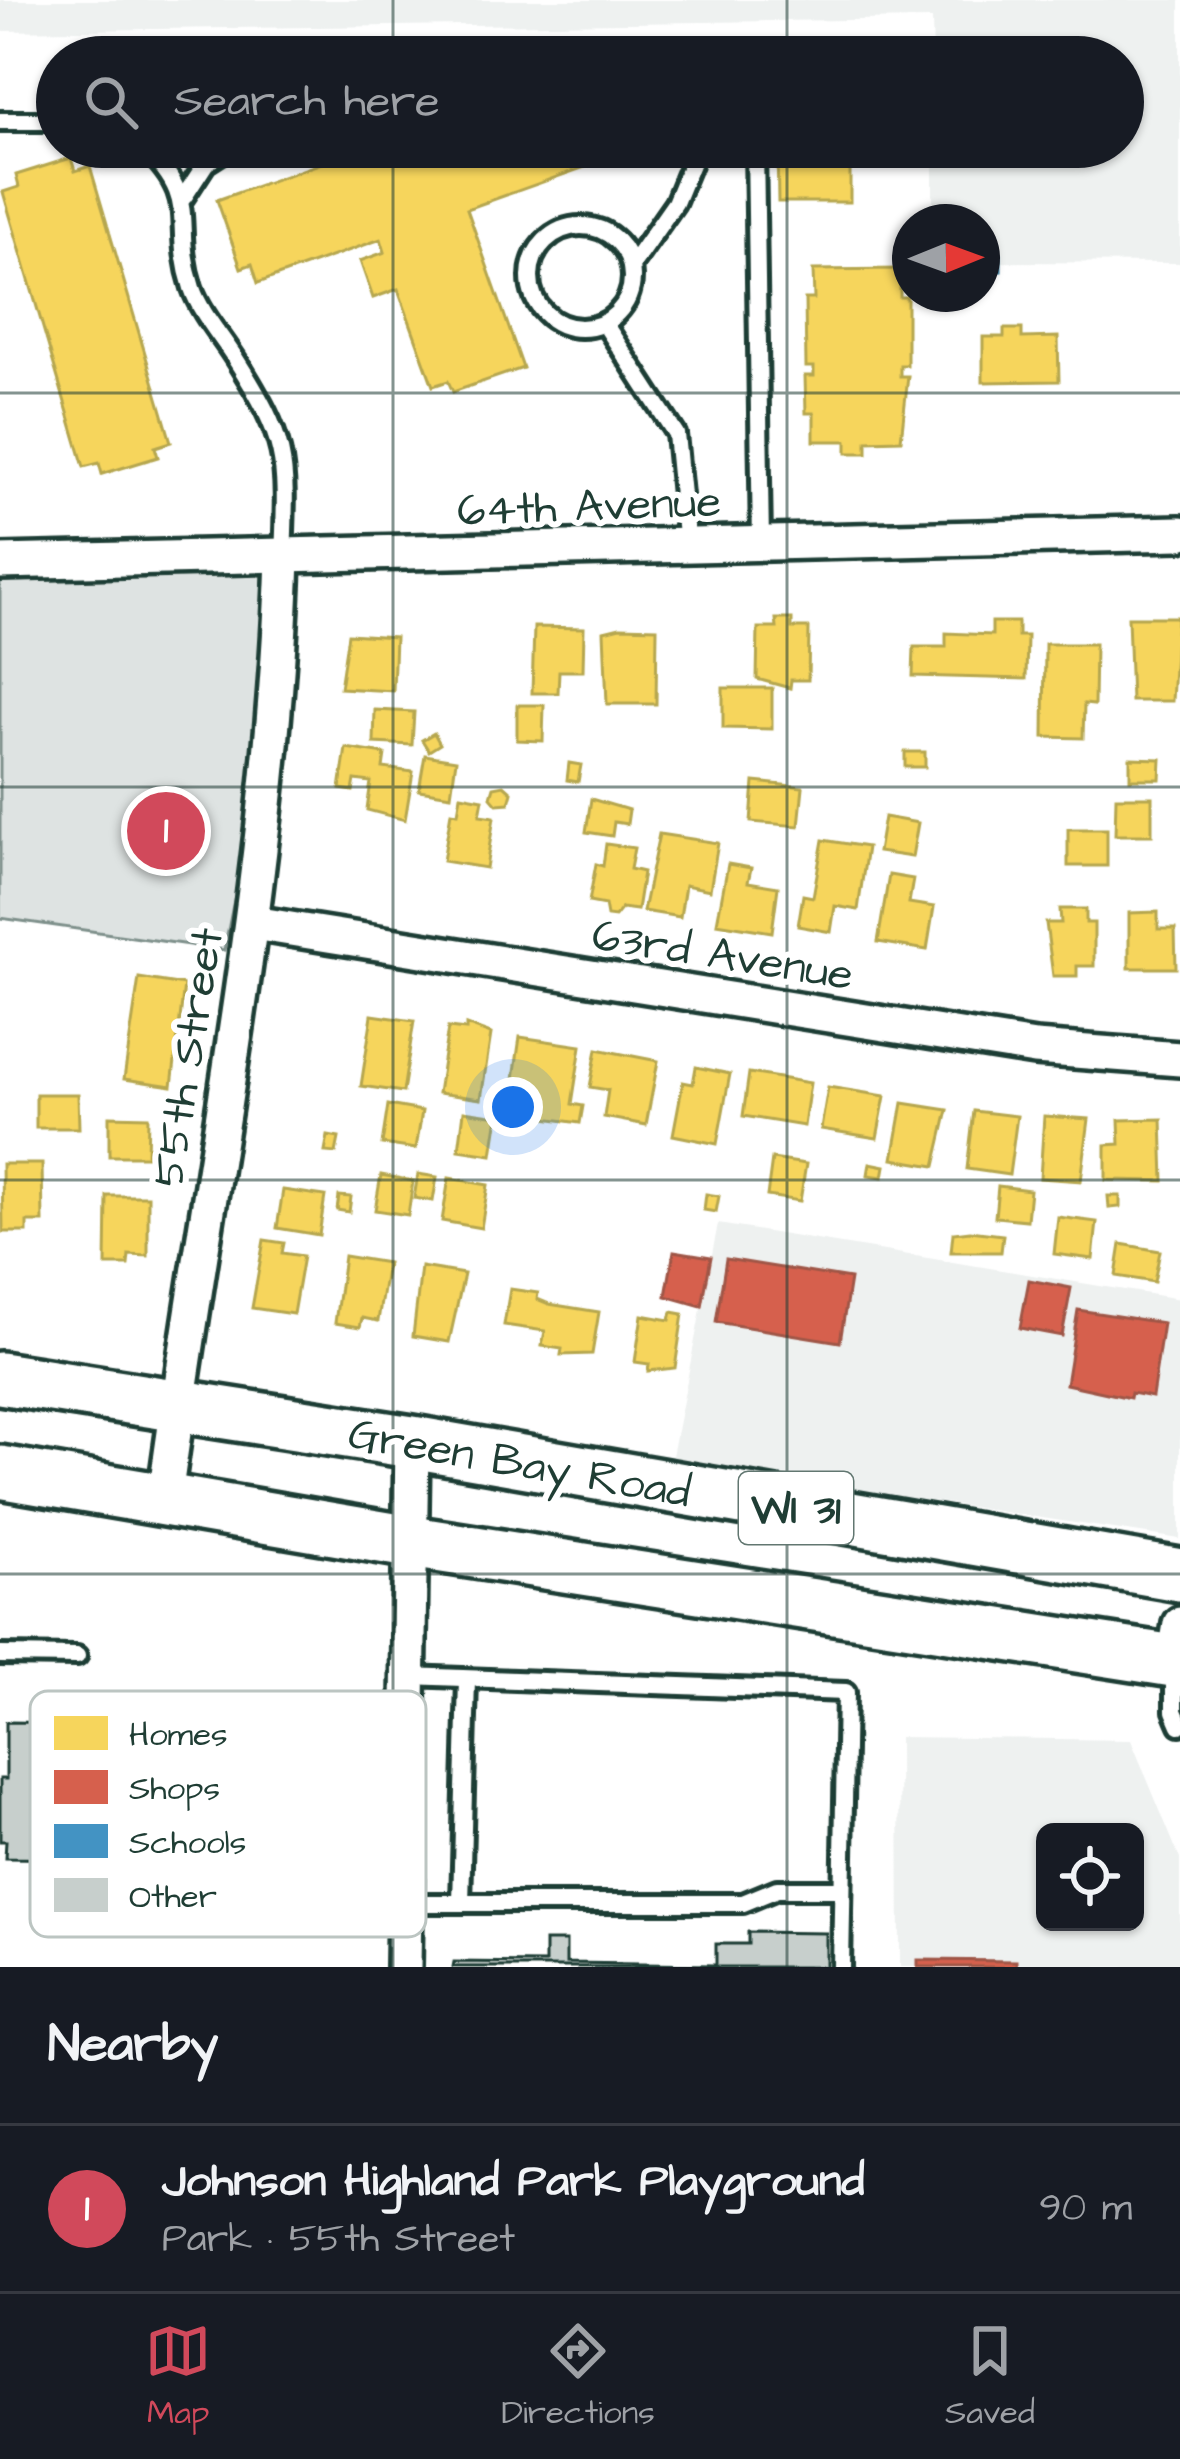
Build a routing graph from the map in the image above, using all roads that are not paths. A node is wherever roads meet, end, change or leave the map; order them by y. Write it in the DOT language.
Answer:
graph roads {
  1 [pos="0,121"];
  2 [pos="36,121"];
  3 [pos="167,168"];
  4 [pos="203,168"];
  5 [pos="689,168"];
  6 [pos="754,168"];
  7 [pos="184,197"];
  8 [pos="631,266"];
  9 [pos="604,323"];
  10 [pos="1180,533"];
  11 [pos="761,544"];
  12 [pos="687,547"];
  13 [pos="283,557"];
  14 [pos="1,560"];
  15 [pos="253,923"];
  16 [pos="1180,1059"];
  17 [pos="0,1378"];
  18 [pos="177,1403"];
  19 [pos="412,1442"];
  20 [pos="0,1472"];
  21 [pos="165,1497"];
  22 [pos="411,1542"];
  23 [pos="1180,1575"];
  24 [pos="1178,1649"];
  25 [pos="0,1655"];
  26 [pos="77,1657"];
  27 [pos="409,1676"];
  28 [pos="466,1679"];
  29 [pos="409,1691"];
  30 [pos="1180,1725"];
  31 [pos="842,1889"];
  32 [pos="426,1903"];
  33 [pos="460,1903"];
  34 [pos="405,1937"];
  35 [pos="404,1967"];
  36 [pos="841,1967"];
  1 -- 2 [label="lane"];
  3 -- 7 [label="lane"];
  4 -- 7 [label="lane"];
  5 -- 8 [label="lane"];
  6 -- 11 [label="lane"];
  7 -- 13 [label="lane"];
  8 -- 9 [label="lane"];
  8 -- 9 [label="lane"];
  9 -- 12 [label="lane"];
  10 -- 11 [label="street, 64th Avenue"];
  11 -- 12 [label="street, 64th Avenue"];
  12 -- 13 [label="street, 64th Avenue"];
  13 -- 14 [label="street, 64th Avenue"];
  13 -- 15 [label="street, 55th Street"];
  15 -- 16 [label="street, 63rd Avenue"];
  15 -- 18 [label="street, 55th Street"];
  17 -- 18 [label="main road, Green Bay Road / WI 31"];
  18 -- 19 [label="main road, Green Bay Road / WI 31"];
  18 -- 21 [label="street, 55th Street"];
  19 -- 22 [label="street"];
  19 -- 23 [label="main road, Green Bay Road / WI 31"];
  20 -- 21 [label="main road, Green Bay Road / WI 31"];
  21 -- 22 [label="main road, Green Bay Road / WI 31"];
  22 -- 24 [label="main road, Green Bay Road / WI 31"];
  22 -- 27 [label="street"];
  24 -- 30 [label="lane"];
  25 -- 26 [label="lane"];
  27 -- 28 [label="lane"];
  27 -- 29 [label="street"];
  28 -- 31 [label="lane"];
  28 -- 33 [label="lane"];
  31 -- 33 [label="lane"];
  31 -- 36 [label="lane"];
  32 -- 33 [label="lane"];
  34 -- 35 [label="street"];
}
